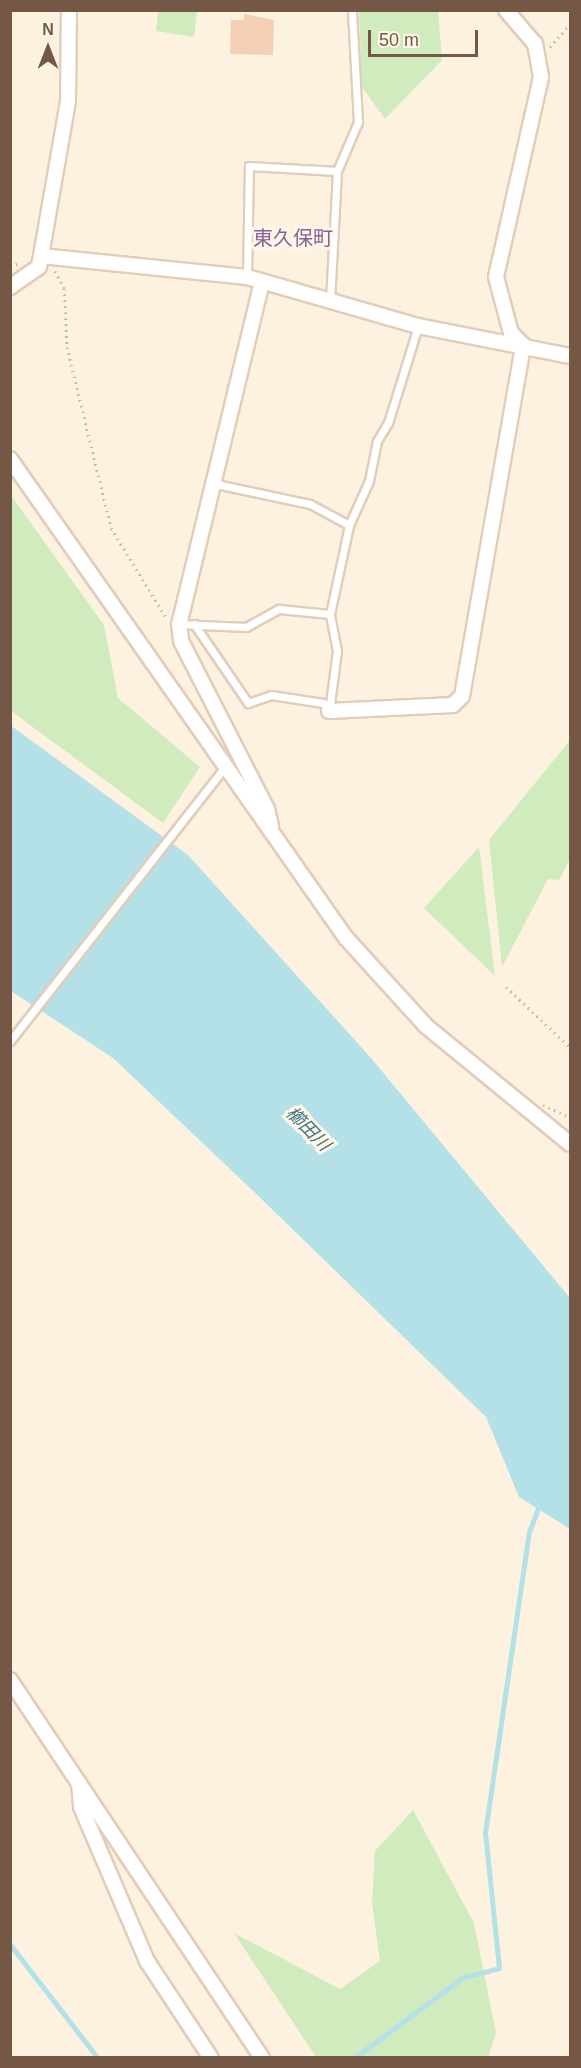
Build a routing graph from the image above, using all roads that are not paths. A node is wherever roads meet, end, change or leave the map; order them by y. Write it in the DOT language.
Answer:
graph roads {
  1 [pos="69,10"];
  2 [pos="352,10"];
  3 [pos="506,10"];
  4 [pos="337,171"];
  5 [pos="46,259"];
  6 [pos="247,278"];
  7 [pos="262,282"];
  8 [pos="10,287"];
  9 [pos="330,301"];
  10 [pos="418,326"];
  11 [pos="523,345"];
  12 [pos="570,356"];
  13 [pos="10,459"];
  14 [pos="216,484"];
  15 [pos="349,525"];
  16 [pos="330,615"];
  17 [pos="179,624"];
  18 [pos="194,624"];
  19 [pos="328,711"];
  20 [pos="225,767"];
  21 [pos="272,834"];
  22 [pos="10,1041"];
  23 [pos="570,1144"];
  24 [pos="10,1680"];
  25 [pos="79,1783"];
  26 [pos="211,2058"];
  27 [pos="262,2058"];
  1 -- 5 [label="street"];
  2 -- 4 [label="lane"];
  3 -- 11 [label="street"];
  4 -- 6 [label="lane"];
  4 -- 9 [label="lane"];
  5 -- 6 [label="street"];
  5 -- 8 [label="street"];
  6 -- 7 [label="street"];
  7 -- 9 [label="street"];
  7 -- 14 [label="street"];
  9 -- 10 [label="street"];
  10 -- 11 [label="street"];
  10 -- 15 [label="lane"];
  11 -- 12 [label="street"];
  11 -- 19 [label="street"];
  13 -- 20 [label="street"];
  14 -- 15 [label="lane"];
  14 -- 17 [label="street"];
  15 -- 16 [label="lane"];
  16 -- 18 [label="lane"];
  16 -- 19 [label="lane"];
  17 -- 18 [label="lane"];
  17 -- 21 [label="street"];
  18 -- 19 [label="lane"];
  20 -- 21 [label="street"];
  20 -- 22 [label="lane"];
  21 -- 23 [label="street"];
  24 -- 25 [label="street"];
  25 -- 26 [label="street"];
  25 -- 27 [label="street"];
}
